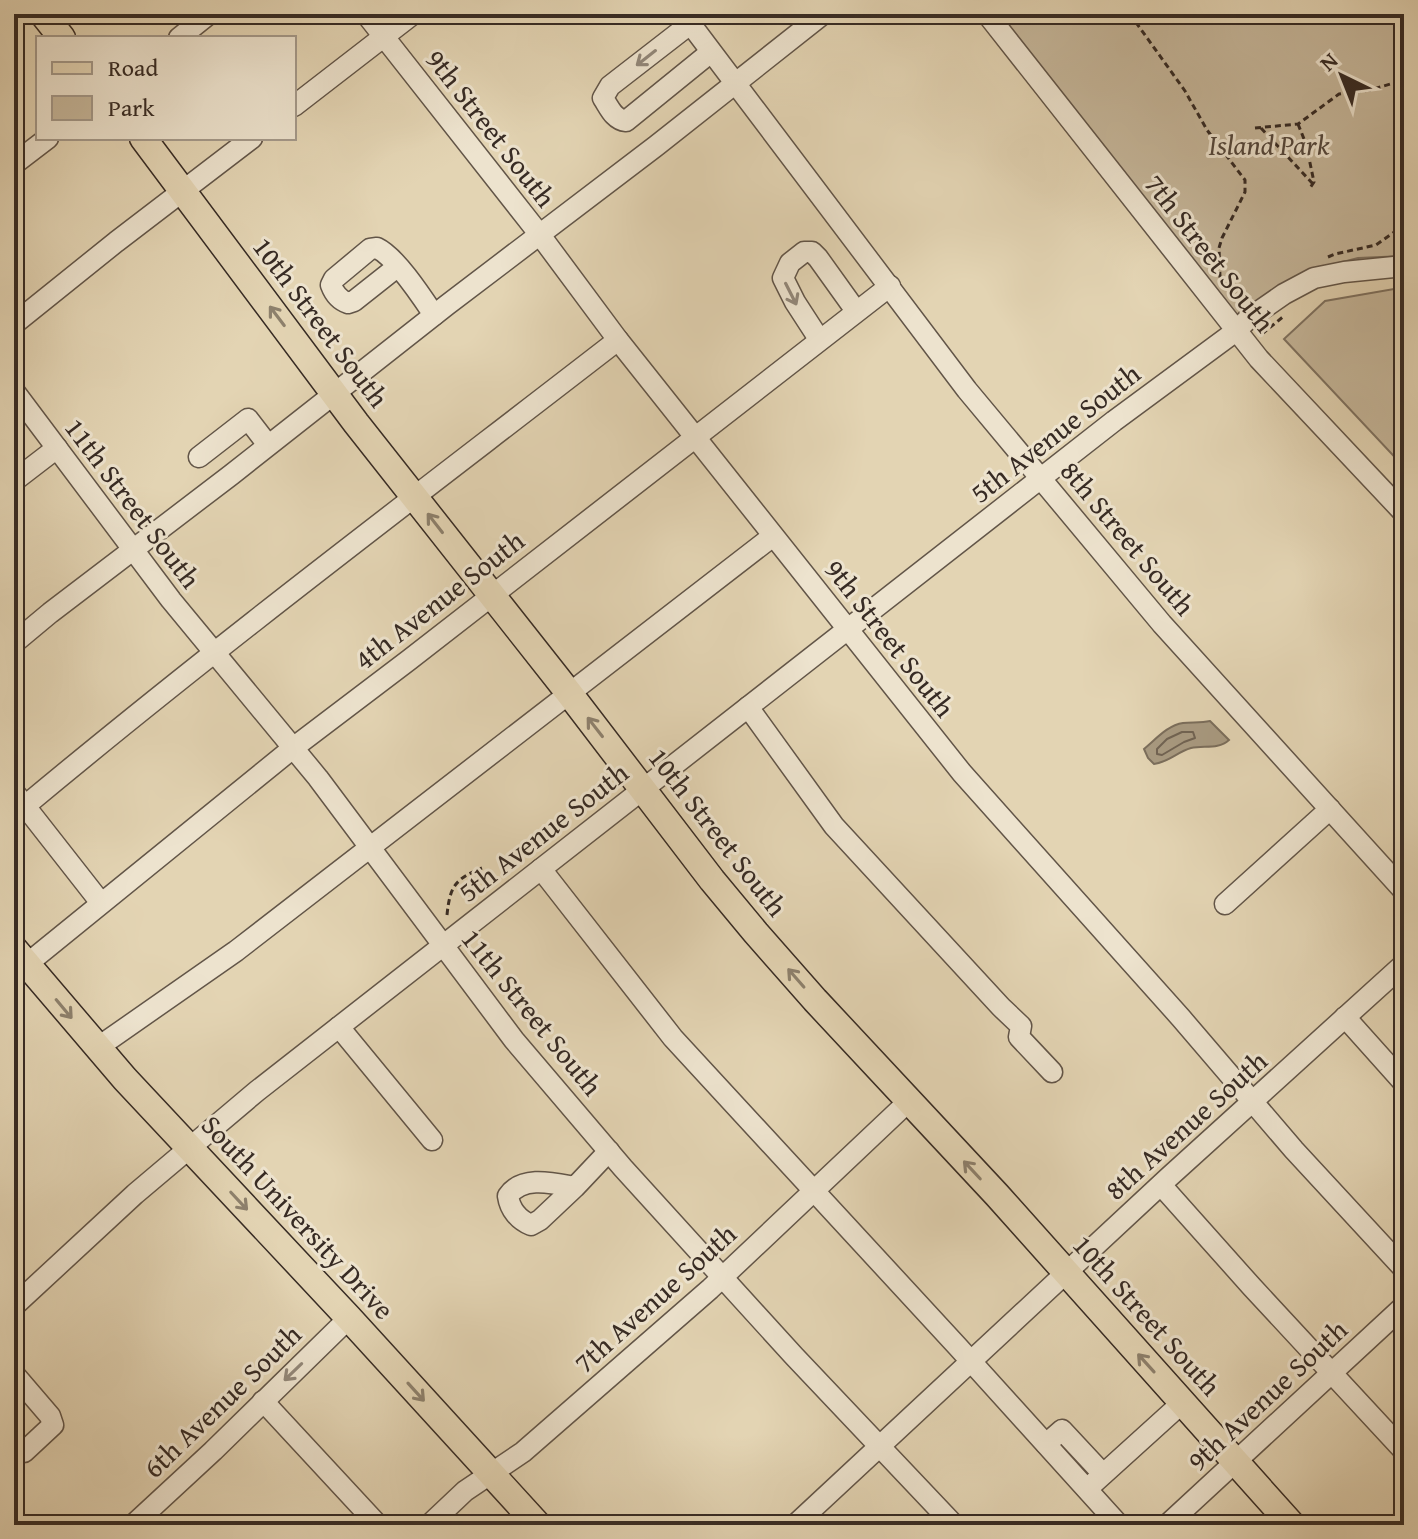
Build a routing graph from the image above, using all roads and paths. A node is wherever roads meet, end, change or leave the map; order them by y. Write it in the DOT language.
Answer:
graph roads {
  1 [pos="43,14"];
  2 [pos="209,14"];
  3 [pos="366,14"];
  4 [pos="413,14"];
  5 [pos="823,14"];
  6 [pos="987,14"];
  7 [pos="1130,14"];
  8 [pos="686,19"];
  9 [pos="60,36"];
  10 [pos="182,36"];
  11 [pos="384,37"];
  12 [pos="711,52"];
  13 [pos="1404,80"];
  14 [pos="735,83"];
  15 [pos="296,104"];
  16 [pos="1298,124"];
  17 [pos="45,140"];
  18 [pos="145,140"];
  19 [pos="249,140"];
  20 [pos="14,164"];
  21 [pos="183,191"];
  22 [pos="540,235"];
  23 [pos="1404,266"];
  24 [pos="397,267"];
  25 [pos="890,286"];
  26 [pos="1241,305"];
  27 [pos="856,311"];
  28 [pos="434,315"];
  29 [pos="1284,316"];
  30 [pos="14,324"];
  31 [pos="1236,331"];
  32 [pos="1260,336"];
  33 [pos="819,339"];
  34 [pos="618,340"];
  35 [pos="14,391"];
  36 [pos="334,393"];
  37 [pos="695,437"];
  38 [pos="268,445"];
  39 [pos="57,448"];
  40 [pos="231,475"];
  41 [pos="1041,478"];
  42 [pos="14,481"];
  43 [pos="414,496"];
  44 [pos="1404,513"];
  45 [pos="773,536"];
  46 [pos="133,549"];
  47 [pos="492,595"];
  48 [pos="847,629"];
  49 [pos="14,643"];
  50 [pos="214,652"];
  51 [pos="569,693"];
  52 [pos="748,707"];
  53 [pos="293,748"];
  54 [pos="643,789"];
  55 [pos="19,799"];
  56 [pos="1330,809"];
  57 [pos="370,848"];
  58 [pos="482,868"];
  59 [pos="541,869"];
  60 [pos="1404,891"];
  61 [pos="101,903"];
  62 [pos="1225,904"];
  63 [pos="447,915"];
  64 [pos="443,946"];
  65 [pos="20,956"];
  66 [pos="1404,964"];
  67 [pos="1345,1017"];
  68 [pos="339,1027"];
  69 [pos="97,1048"];
  70 [pos="1052,1072"];
  71 [pos="1404,1083"];
  72 [pos="909,1101"];
  73 [pos="1253,1101"];
  74 [pos="432,1140"];
  75 [pos="190,1148"];
  76 [pos="609,1151"];
  77 [pos="1161,1185"];
  78 [pos="575,1187"];
  79 [pos="814,1191"];
  80 [pos="1404,1269"];
  81 [pos="1066,1273"];
  82 [pos="723,1277"];
  83 [pos="14,1306"];
  84 [pos="1404,1306"];
  85 [pos="349,1318"];
  86 [pos="971,1361"];
  87 [pos="1332,1373"];
  88 [pos="14,1374"];
  89 [pos="263,1401"];
  90 [pos="1182,1403"];
  91 [pos="1046,1444"];
  92 [pos="880,1447"];
  93 [pos="1404,1451"];
  94 [pos="24,1452"];
  95 [pos="1235,1462"];
  96 [pos="491,1474"];
  97 [pos="1103,1474"];
  98 [pos="1087,1489"];
  99 [pos="133,1525"];
  100 [pos="378,1525"];
  101 [pos="429,1525"];
  102 [pos="538,1525"];
  103 [pos="795,1525"];
  104 [pos="954,1525"];
  105 [pos="1119,1525"];
  106 [pos="1167,1525"];
  107 [pos="1292,1525"];
  1 -- 9 [label="main road"];
  2 -- 10 [label="street"];
  3 -- 11 [label="street, 9th Street South"];
  4 -- 11 [label="street"];
  5 -- 14 [label="street"];
  6 -- 31 [label="street, 7th Street South"];
  7 -- 26 [label="path"];
  8 -- 12 [label="street, 8th Street South"];
  8 -- 12 [label="street, one-way"];
  11 -- 15 [label="street"];
  11 -- 22 [label="street, 9th Street South"];
  12 -- 14 [label="street, 8th Street South"];
  13 -- 16 [label="path"];
  14 -- 22 [label="street"];
  14 -- 25 [label="street, 8th Street South"];
  16 -- 16 [label="path"];
  17 -- 20 [label="street"];
  18 -- 21 [label="main road, 10th Street South"];
  19 -- 21 [label="street"];
  21 -- 30 [label="street"];
  36 -- 21 [label="main road, 10th Street South, one-way"];
  22 -- 28 [label="street"];
  22 -- 34 [label="street, 9th Street South"];
  23 -- 31 [label="street"];
  24 -- 24 [label="street"];
  24 -- 28 [label="street"];
  25 -- 27 [label="street, 4th Avenue South"];
  25 -- 41 [label="street, 8th Street South"];
  27 -- 33 [label="street, 4th Avenue South"];
  27 -- 33 [label="street, one-way"];
  28 -- 36 [label="street"];
  29 -- 32 [label="path"];
  31 -- 41 [label="street, 5th Avenue South"];
  31 -- 44 [label="street, 7th Street South"];
  33 -- 37 [label="street, 4th Avenue South"];
  34 -- 37 [label="street, 9th Street South"];
  34 -- 43 [label="street"];
  35 -- 39 [label="street, 11th Street South"];
  36 -- 38 [label="street"];
  36 -- 43 [label="main road, 10th Street South"];
  37 -- 45 [label="street, 9th Street South"];
  37 -- 47 [label="street, 4th Avenue South"];
  38 -- 40 [label="street"];
  38 -- 40 [label="street"];
  39 -- 42 [label="street"];
  39 -- 46 [label="street, 11th Street South"];
  40 -- 46 [label="street"];
  41 -- 48 [label="street, 5th Avenue South"];
  41 -- 56 [label="street, 8th Street South"];
  47 -- 43 [label="main road, 10th Street South, one-way"];
  43 -- 50 [label="street"];
  45 -- 48 [label="street, 9th Street South"];
  45 -- 51 [label="street"];
  46 -- 49 [label="street"];
  46 -- 50 [label="street, 11th Street South"];
  47 -- 51 [label="main road, 10th Street South"];
  47 -- 53 [label="street, 4th Avenue South"];
  48 -- 52 [label="street, 5th Avenue South"];
  48 -- 73 [label="street, 9th Street South"];
  50 -- 53 [label="street, 11th Street South"];
  50 -- 55 [label="street"];
  54 -- 51 [label="main road, 10th Street South, one-way"];
  51 -- 57 [label="street"];
  52 -- 54 [label="street, 5th Avenue South"];
  52 -- 70 [label="street"];
  53 -- 57 [label="street, 11th Street South"];
  53 -- 61 [label="street, 4th Avenue South"];
  54 -- 59 [label="street, 5th Avenue South"];
  72 -- 54 [label="main road, 10th Street South, one-way"];
  55 -- 61 [label="street"];
  56 -- 60 [label="street, 8th Street South"];
  56 -- 62 [label="street"];
  57 -- 64 [label="street, 11th Street South"];
  57 -- 69 [label="street"];
  58 -- 63 [label="path"];
  59 -- 64 [label="street, 5th Avenue South"];
  59 -- 79 [label="street"];
  61 -- 65 [label="street, 4th Avenue South"];
  64 -- 68 [label="street, 5th Avenue South"];
  64 -- 76 [label="street, 11th Street South"];
  65 -- 69 [label="main road, South University Drive, one-way"];
  66 -- 67 [label="street, 8th Avenue South"];
  67 -- 71 [label="street"];
  67 -- 73 [label="street, 8th Avenue South"];
  68 -- 74 [label="street"];
  68 -- 75 [label="street, 5th Avenue South"];
  69 -- 75 [label="main road, South University Drive"];
  72 -- 79 [label="street, 7th Avenue South"];
  81 -- 72 [label="main road, 10th Street South, one-way"];
  73 -- 77 [label="street, 8th Avenue South"];
  73 -- 80 [label="street, 9th Street South"];
  75 -- 83 [label="street, 5th Avenue South"];
  75 -- 85 [label="main road, South University Drive, one-way"];
  76 -- 78 [label="street"];
  76 -- 82 [label="street, 11th Street South"];
  77 -- 81 [label="street, 8th Avenue South"];
  77 -- 87 [label="street"];
  79 -- 82 [label="street, 7th Avenue South"];
  79 -- 86 [label="street"];
  81 -- 86 [label="street, 8th Avenue South"];
  90 -- 81 [label="main road, 10th Street South, one-way"];
  82 -- 92 [label="street, 11th Street South"];
  82 -- 96 [label="street, 7th Avenue South"];
  84 -- 87 [label="street, 9th Avenue South"];
  85 -- 89 [label="street, 6th Avenue South, one-way"];
  85 -- 96 [label="main road, South University Drive, one-way"];
  86 -- 91 [label="street"];
  86 -- 92 [label="street, 8th Avenue South"];
  87 -- 93 [label="street"];
  87 -- 95 [label="street, 9th Avenue South"];
  88 -- 94 [label="street"];
  89 -- 99 [label="street, 6th Avenue South"];
  89 -- 100 [label="street"];
  90 -- 95 [label="main road, 10th Street South"];
  90 -- 97 [label="street"];
  91 -- 97 [label="street"];
  91 -- 98 [label="street"];
  92 -- 103 [label="street, 8th Avenue South"];
  92 -- 104 [label="street, 11th Street South"];
  95 -- 106 [label="street, 9th Avenue South"];
  95 -- 107 [label="main road, 10th Street South"];
  96 -- 101 [label="street, 7th Avenue South"];
  96 -- 102 [label="main road, South University Drive"];
  97 -- 98 [label="street"];
  98 -- 105 [label="street"];
}
